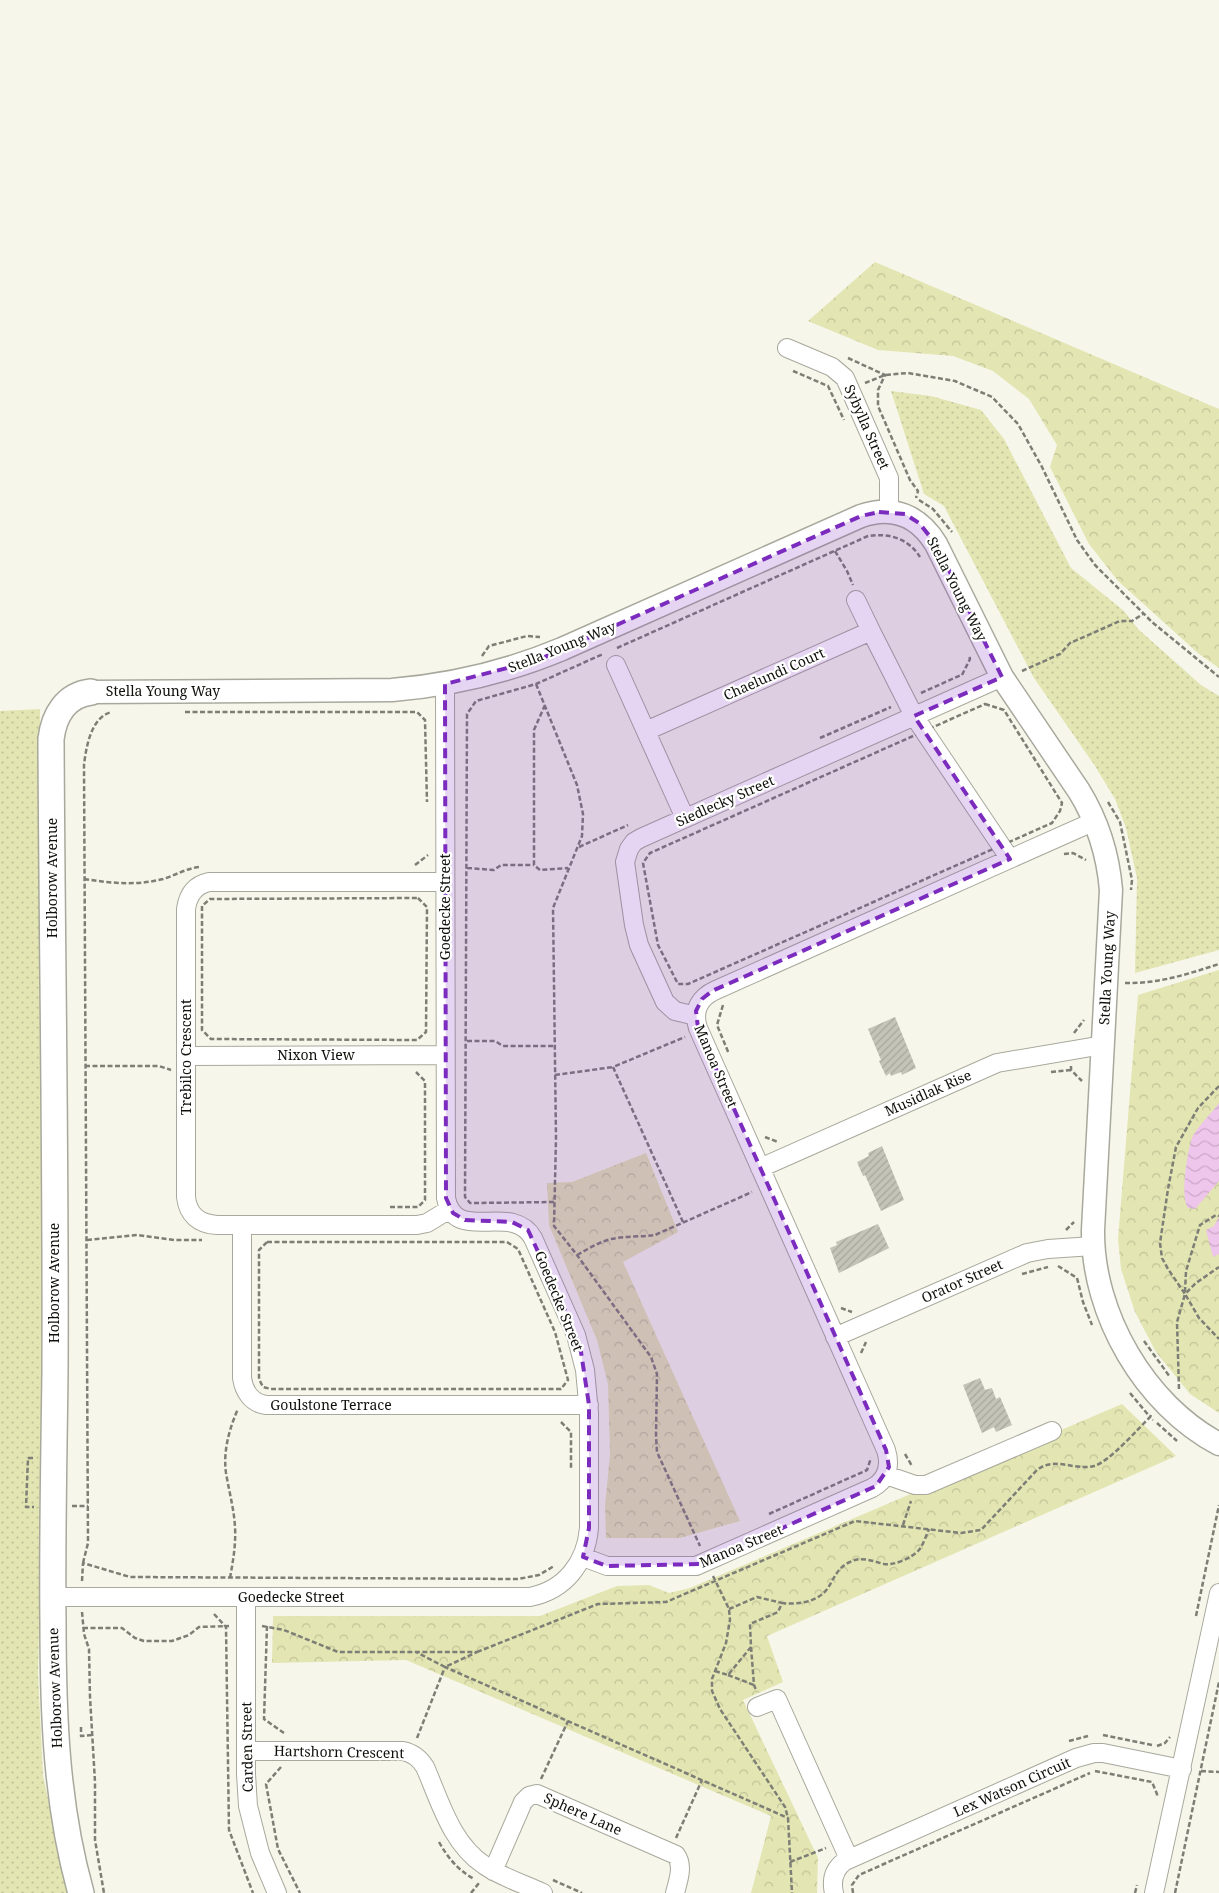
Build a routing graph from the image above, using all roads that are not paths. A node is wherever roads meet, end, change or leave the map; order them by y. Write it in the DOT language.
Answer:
graph roads {
  1 [pos="787,348"];
  2 [pos="890,502"];
  3 [pos="856,600"];
  4 [pos="871,631"];
  5 [pos="616,665"];
  6 [pos="1014,671"];
  7 [pos="446,684"];
  8 [pos="91,692"];
  9 [pos="918,724"];
  10 [pos="646,731"];
  11 [pos="684,818"];
  12 [pos="1095,821"];
  13 [pos="1010,859"];
  14 [pos="445,882"];
  15 [pos="698,1024"];
  16 [pos="1103,1045"];
  17 [pos="445,1055"];
  18 [pos="186,1064"];
  19 [pos="760,1168"];
  20 [pos="450,1209"];
  21 [pos="242,1224"];
  22 [pos="1093,1246"];
  23 [pos="836,1337"];
  24 [pos="589,1405"];
  25 [pos="1052,1431"];
  26 [pos="1219,1444"];
  27 [pos="886,1474"];
  28 [pos="583,1557"];
  29 [pos="1219,1593"];
  30 [pos="53,1597"];
  31 [pos="246,1597"];
  32 [pos="760,1706"];
  33 [pos="246,1751"];
  34 [pos="1182,1769"];
  35 [pos="849,1859"];
  36 [pos="490,1878"];
  37 [pos="81,1893"];
  38 [pos="277,1893"];
  39 [pos="543,1893"];
  40 [pos="675,1893"];
  41 [pos="834,1893"];
  42 [pos="1154,1893"];
  1 -- 2 [label="street, Sybylla Street"];
  2 -- 6 [label="street, Stella Young Way"];
  2 -- 7 [label="street, Stella Young Way"];
  3 -- 4 [label="street"];
  4 -- 9 [label="street"];
  4 -- 10 [label="street, Chaelundi Court"];
  5 -- 10 [label="street"];
  6 -- 9 [label="street, Siedlecky Street"];
  6 -- 12 [label="street, Stella Young Way"];
  7 -- 8 [label="street, Stella Young Way"];
  7 -- 14 [label="street, Goedecke Street"];
  8 -- 30 [label="main road, Holborow Avenue"];
  9 -- 11 [label="street, Siedlecky Street"];
  9 -- 13 [label="street"];
  10 -- 11 [label="street"];
  11 -- 15 [label="street, Siedlecky Street"];
  12 -- 13 [label="street, Manoa Street"];
  12 -- 16 [label="street, Stella Young Way"];
  13 -- 15 [label="street, Manoa Street"];
  14 -- 17 [label="street, Goedecke Street"];
  14 -- 18 [label="street, Trebilco Crescent"];
  15 -- 19 [label="street, Manoa Street"];
  16 -- 19 [label="street, Musidlak Rise"];
  16 -- 22 [label="street, Stella Young Way"];
  17 -- 18 [label="street, Nixon View"];
  17 -- 20 [label="street, Goedecke Street"];
  18 -- 21 [label="street, Trebilco Crescent"];
  19 -- 23 [label="street, Manoa Street"];
  20 -- 21 [label="street, Trebilco Crescent"];
  20 -- 24 [label="street, Goedecke Street"];
  21 -- 24 [label="street, Goulstone Terrace"];
  22 -- 23 [label="street, Orator Street"];
  22 -- 26 [label="street, Stella Young Way"];
  23 -- 27 [label="street, Manoa Street"];
  24 -- 28 [label="street, Goedecke Street"];
  25 -- 27 [label="street"];
  27 -- 28 [label="street, Manoa Street"];
  28 -- 31 [label="street, Goedecke Street"];
  29 -- 34 [label="street"];
  30 -- 31 [label="street, Goedecke Street"];
  30 -- 37 [label="main road, Holborow Avenue"];
  31 -- 33 [label="street, Carden Street"];
  32 -- 35 [label="street"];
  33 -- 36 [label="street, Hartshorn Crescent"];
  33 -- 38 [label="street, Carden Street"];
  34 -- 35 [label="street, Lex Watson Circuit"];
  34 -- 42 [label="street"];
  35 -- 41 [label="street, Lex Watson Circuit"];
  36 -- 39 [label="street, Hartshorn Crescent"];
  36 -- 40 [label="street, Sphere Lane"];
}
